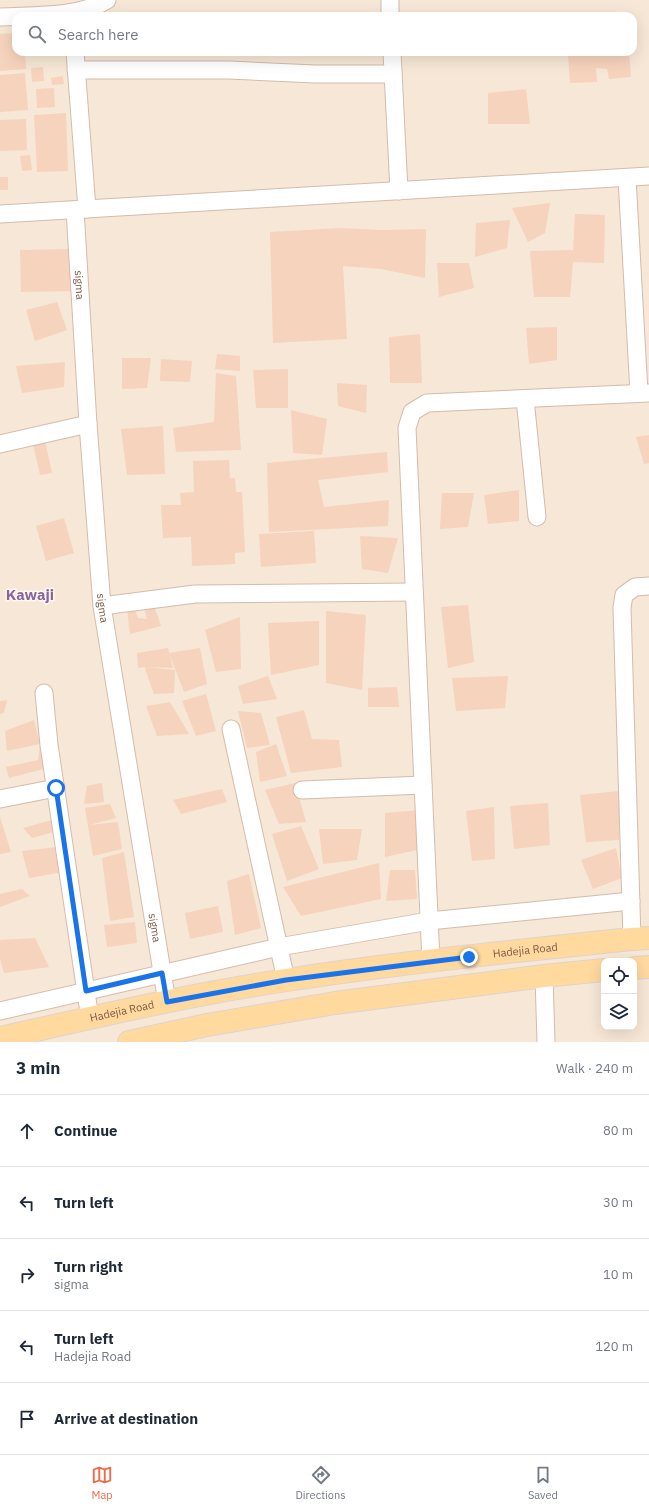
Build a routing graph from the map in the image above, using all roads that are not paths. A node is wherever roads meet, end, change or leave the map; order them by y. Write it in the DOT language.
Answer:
graph roads {
  1 [pos="107,0"];
  2 [pos="390,0"];
  3 [pos="78,12"];
  4 [pos="390,12"];
  5 [pos="0,17"];
  6 [pos="12,17"];
  7 [pos="75,56"];
  8 [pos="392,56"];
  9 [pos="76,70"];
  10 [pos="393,74"];
  11 [pos="649,176"];
  12 [pos="627,178"];
  13 [pos="399,191"];
  14 [pos="81,209"];
  15 [pos="0,214"];
  16 [pos="644,393"];
  17 [pos="525,398"];
  18 [pos="88,424"];
  19 [pos="0,444"];
  20 [pos="537,517"];
  21 [pos="649,586"];
  22 [pos="414,592"];
  23 [pos="102,606"];
  24 [pos="44,693"];
  25 [pos="231,729"];
  26 [pos="423,786"];
  27 [pos="56,788"];
  28 [pos="302,790"];
  29 [pos="0,799"];
  30 [pos="631,901"];
  31 [pos="429,921"];
  32 [pos="641,938"];
  33 [pos="279,947"];
  34 [pos="431,961"];
  35 [pos="649,967"];
  36 [pos="637,968"];
  37 [pos="601,970"];
  38 [pos="162,973"];
  39 [pos="544,976"];
  40 [pos="286,980"];
  41 [pos="86,991"];
  42 [pos="167,1002"];
  43 [pos="0,1011"];
  44 [pos="90,1018"];
  45 [pos="0,1038"];
  46 [pos="130,1042"];
  47 [pos="546,1042"];
  1 -- 3 [label="street"];
  2 -- 4 [label="street"];
  5 -- 6 [label="street"];
  7 -- 9 [label="street, sigma"];
  8 -- 10 [label="street"];
  9 -- 10 [label="street"];
  9 -- 14 [label="street, sigma"];
  10 -- 13 [label="street"];
  11 -- 12 [label="street"];
  12 -- 13 [label="street"];
  12 -- 16 [label="street"];
  13 -- 14 [label="street"];
  14 -- 15 [label="street"];
  14 -- 18 [label="street, sigma"];
  16 -- 17 [label="street"];
  17 -- 20 [label="street"];
  17 -- 22 [label="street"];
  18 -- 19 [label="street"];
  18 -- 23 [label="street, sigma"];
  21 -- 30 [label="street"];
  22 -- 23 [label="street"];
  22 -- 26 [label="street"];
  23 -- 38 [label="street, sigma"];
  24 -- 27 [label="street"];
  25 -- 33 [label="street"];
  26 -- 28 [label="street"];
  26 -- 31 [label="street"];
  27 -- 29 [label="street"];
  27 -- 41 [label="street"];
  30 -- 31 [label="street"];
  30 -- 32 [label="street"];
  31 -- 33 [label="street"];
  31 -- 34 [label="street"];
  32 -- 34 [label="main road, Hadejia Road"];
  33 -- 38 [label="street"];
  33 -- 40 [label="street"];
  34 -- 40 [label="main road, Hadejia Road"];
  35 -- 36 [label="main road"];
  37 -- 39 [label="main road"];
  38 -- 41 [label="street"];
  38 -- 42 [label="street, sigma"];
  39 -- 46 [label="main road"];
  39 -- 47 [label="street"];
  40 -- 42 [label="main road, Hadejia Road"];
  41 -- 43 [label="street"];
  41 -- 44 [label="street"];
  42 -- 44 [label="main road, Hadejia Road"];
  44 -- 45 [label="main road, Hadejia Road"];
}
